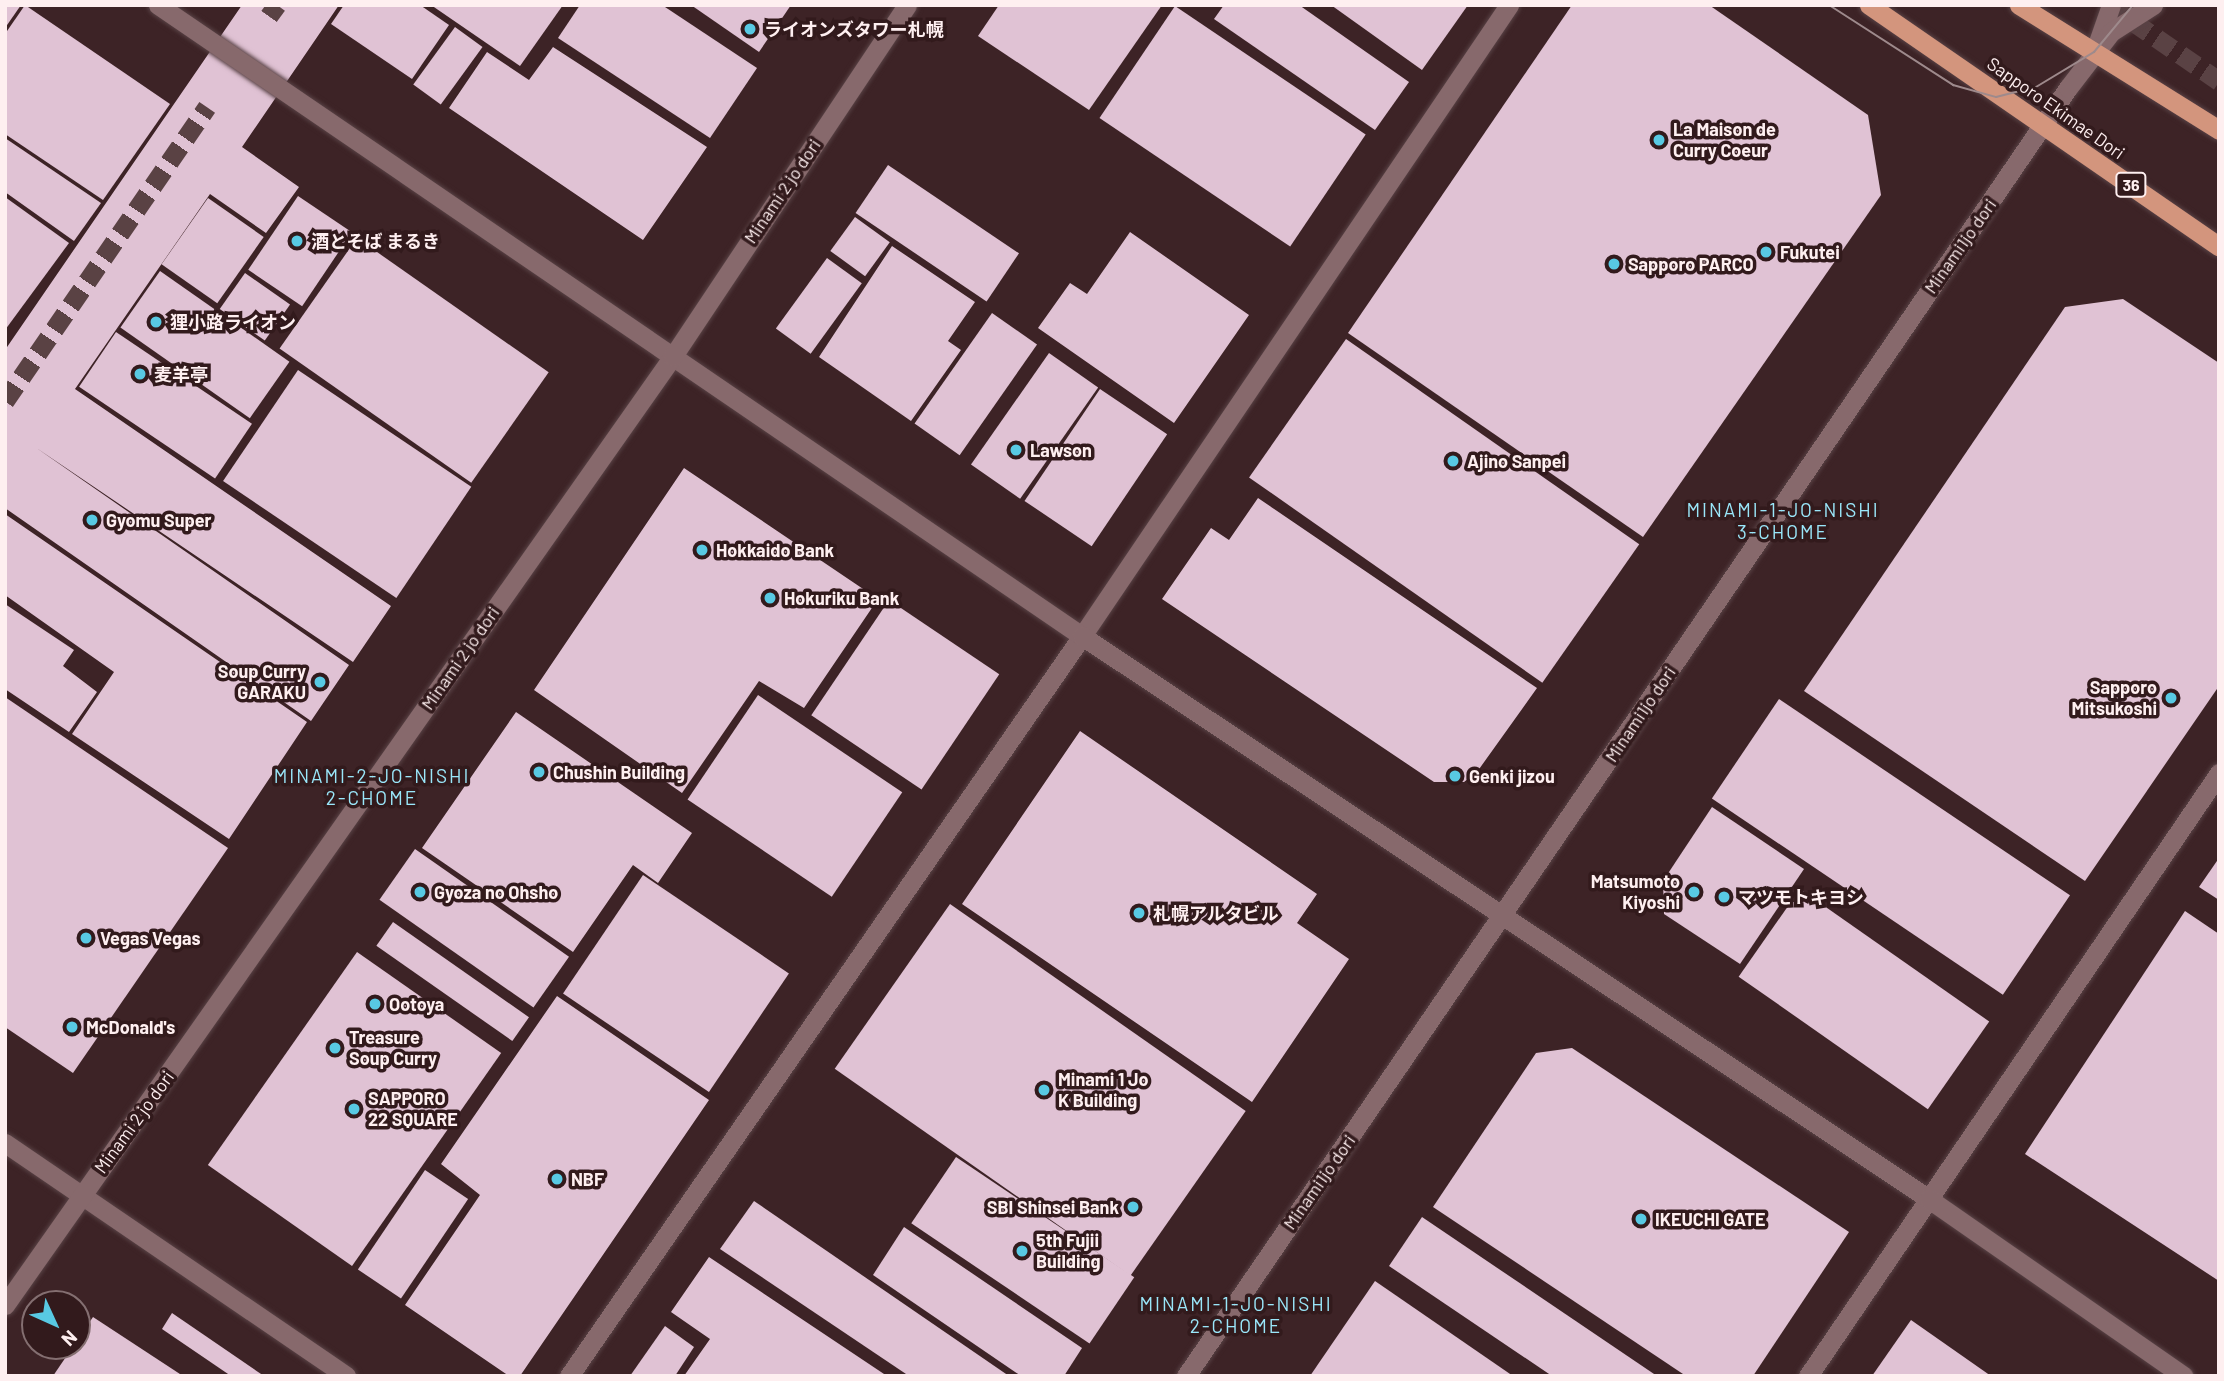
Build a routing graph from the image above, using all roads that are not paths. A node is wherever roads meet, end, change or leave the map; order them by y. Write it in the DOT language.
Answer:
graph roads {
  1 [pos="158,5"];
  2 [pos="907,5"];
  3 [pos="1509,5"];
  4 [pos="1870,5"];
  5 [pos="2019,5"];
  6 [pos="2111,5"];
  7 [pos="2153,5"];
  8 [pos="2094,52"];
  9 [pos="2045,123"];
  10 [pos="2219,130"];
  11 [pos="2219,246"];
  12 [pos="673,356"];
  13 [pos="1082,636"];
  14 [pos="2219,774"];
  15 [pos="1503,915"];
  16 [pos="5,1143"];
  17 [pos="81,1195"];
  18 [pos="1929,1199"];
  19 [pos="5,1305"];
  20 [pos="346,1376"];
  21 [pos="569,1376"];
  22 [pos="1186,1376"];
  23 [pos="1808,1376"];
  24 [pos="2184,1376"];
  1 -- 12 [label="street"];
  2 -- 12 [label="street, Minami 2 jo dori"];
  3 -- 13 [label="street"];
  4 -- 9 [label="highway, Sapporo Ekimae Dori / 36"];
  5 -- 8 [label="highway"];
  6 -- 8 [label="street, Minami1jo dori"];
  7 -- 8 [label="street, Minami1jo dori"];
  8 -- 9 [label="street, Minami1jo dori"];
  8 -- 10 [label="highway"];
  9 -- 11 [label="highway, Sapporo Ekimae Dori / 36"];
  9 -- 15 [label="street, Minami1jo dori"];
  12 -- 13 [label="street"];
  12 -- 17 [label="street, Minami 2 jo dori"];
  13 -- 15 [label="street"];
  13 -- 21 [label="street"];
  14 -- 18 [label="street"];
  15 -- 18 [label="street"];
  15 -- 22 [label="street, Minami1jo dori"];
  16 -- 17 [label="street"];
  17 -- 19 [label="street, Minami 2 jo dori"];
  17 -- 20 [label="street"];
  18 -- 23 [label="street"];
  18 -- 24 [label="street"];
}
